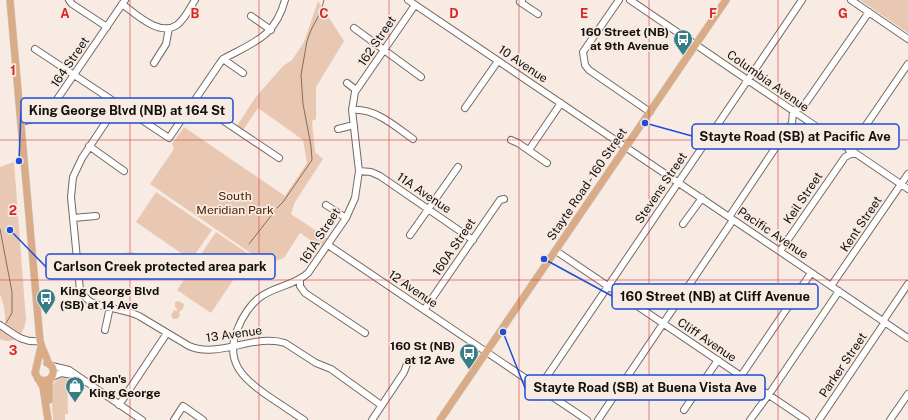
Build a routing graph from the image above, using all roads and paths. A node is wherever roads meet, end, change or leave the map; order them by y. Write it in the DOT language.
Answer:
graph roads {
  1 [pos="10,0"];
  2 [pos="69,0"];
  3 [pos="195,0"];
  4 [pos="285,0"];
  5 [pos="408,0"];
  6 [pos="619,0"];
  7 [pos="630,0"];
  8 [pos="802,0"];
  9 [pos="851,0"];
  10 [pos="724,1"];
  11 [pos="124,2"];
  12 [pos="520,2"];
  13 [pos="415,4"];
  14 [pos="868,12"];
  15 [pos="538,14"];
  16 [pos="251,16"];
  17 [pos="107,27"];
  18 [pos="169,28"];
  19 [pos="354,28"];
  20 [pos="271,30"];
  21 [pos="908,38"];
  22 [pos="696,44"];
  23 [pos="35,49"];
  24 [pos="384,49"];
  25 [pos="223,59"];
  26 [pos="498,61"];
  27 [pos="154,63"];
  28 [pos="908,64"];
  29 [pos="243,73"];
  30 [pos="74,75"];
  31 [pos="421,77"];
  32 [pos="747,80"];
  33 [pos="347,83"];
  34 [pos="356,90"];
  35 [pos="194,101"];
  36 [pos="561,103"];
  37 [pos="118,104"];
  38 [pos="803,107"];
  39 [pos="465,108"];
  40 [pos="352,110"];
  41 [pos="793,111"];
  42 [pos="650,112"];
  43 [pos="803,119"];
  44 [pos="22,122"];
  45 [pos="792,123"];
  46 [pos="354,126"];
  47 [pos="338,128"];
  48 [pos="413,139"];
  49 [pos="511,140"];
  50 [pos="90,146"];
  51 [pos="626,147"];
  52 [pos="846,148"];
  53 [pos="529,150"];
  54 [pos="855,154"];
  55 [pos="845,157"];
  56 [pos="279,158"];
  57 [pos="547,163"];
  58 [pos="458,167"];
  59 [pos="124,171"];
  60 [pos="359,171"];
  61 [pos="908,174"];
  62 [pos="678,182"];
  63 [pos="900,185"];
  64 [pos="908,189"];
  65 [pos="702,198"];
  66 [pos="504,199"];
  67 [pos="326,205"];
  68 [pos="428,209"];
  69 [pos="96,216"];
  70 [pos="73,218"];
  71 [pos="346,218"];
  72 [pos="731,218"];
  73 [pos="683,224"];
  74 [pos="410,235"];
  75 [pos="473,240"];
  76 [pos="328,245"];
  77 [pos="556,251"];
  78 [pos="780,251"];
  79 [pos="811,273"];
  80 [pos="300,280"];
  81 [pos="908,284"];
  82 [pos="608,286"];
  83 [pos="832,286"];
  84 [pos="839,291"];
  85 [pos="110,307"];
  86 [pos="424,310"];
  87 [pos="884,322"];
  88 [pos="664,324"];
  89 [pos="0,325"];
  90 [pos="105,330"];
  91 [pos="167,333"];
  92 [pos="365,333"];
  93 [pos="908,338"];
  94 [pos="41,344"];
  95 [pos="234,346"];
  96 [pos="486,352"];
  97 [pos="718,360"];
  98 [pos="407,364"];
  99 [pos="38,365"];
  100 [pos="51,365"];
  101 [pos="77,376"];
  102 [pos="741,376"];
  103 [pos="51,378"];
  104 [pos="38,379"];
  105 [pos="539,388"];
  106 [pos="768,394"];
  107 [pos="908,394"];
  108 [pos="119,405"];
  109 [pos="381,405"];
  110 [pos="684,410"];
  111 [pos="49,420"];
  112 [pos="142,420"];
  113 [pos="174,420"];
  114 [pos="203,420"];
  115 [pos="304,420"];
  116 [pos="372,420"];
  117 [pos="440,420"];
  118 [pos="587,420"];
  119 [pos="598,420"];
  120 [pos="750,420"];
  121 [pos="806,420"];
  122 [pos="819,420"];
  123 [pos="890,420"];
  1 -- 44 [label="main road"];
  2 -- 17 [label="street"];
  3 -- 18 [label="street"];
  4 -- 20 [label="street"];
  5 -- 13 [label="street, 10 Avenue"];
  6 -- 42 [label="street"];
  7 -- 22 [label="street, Columbia Avenue"];
  8 -- 32 [label="street, Stevens Street"];
  9 -- 14 [label="street"];
  10 -- 22 [label="main road, Stayte Road - 160 Street"];
  11 -- 17 [label="street, 164 Street"];
  11 -- 18 [label="street"];
  12 -- 15 [label="street"];
  13 -- 24 [label="street, 162 Street"];
  13 -- 26 [label="street, 10 Avenue"];
  14 -- 21 [label="street"];
  14 -- 38 [label="street"];
  16 -- 20 [label="street"];
  17 -- 30 [label="street, 164 Street"];
  18 -- 27 [label="street"];
  19 -- 24 [label="street"];
  20 -- 25 [label="street"];
  22 -- 32 [label="street, Columbia Avenue"];
  22 -- 42 [label="main road, Stayte Road - 160 Street"];
  23 -- 30 [label="street"];
  24 -- 31 [label="street"];
  24 -- 34 [label="street, 162 Street"];
  25 -- 29 [label="street"];
  25 -- 35 [label="street"];
  26 -- 36 [label="street, 10 Avenue"];
  26 -- 39 [label="street"];
  28 -- 52 [label="street"];
  30 -- 37 [label="street"];
  30 -- 44 [label="street, 164 Street"];
  32 -- 41 [label="street, Columbia Avenue"];
  32 -- 62 [label="street, Stevens Street"];
  33 -- 34 [label="street"];
  34 -- 40 [label="street, 162 Street"];
  35 -- 37 [label="street"];
  35 -- 56 [label="street"];
  36 -- 51 [label="street, 10 Avenue"];
  36 -- 53 [label="street"];
  37 -- 50 [label="street"];
  38 -- 41 [label="street"];
  38 -- 43 [label="street"];
  40 -- 46 [label="street, 161A Street"];
  40 -- 48 [label="street"];
  41 -- 43 [label="street, Columbia Avenue"];
  41 -- 45 [label="street"];
  42 -- 51 [label="main road, Stayte Road - 160 Street"];
  43 -- 45 [label="street"];
  43 -- 52 [label="street, Columbia Avenue"];
  44 -- 94 [label="main road"];
  45 -- 72 [label="street"];
  46 -- 47 [label="street"];
  46 -- 60 [label="street, 161A Street"];
  49 -- 53 [label="street"];
  50 -- 59 [label="street"];
  50 -- 70 [label="street"];
  51 -- 62 [label="street, Pacific Avenue"];
  51 -- 77 [label="main road, Stayte Road - 160 Street"];
  52 -- 54 [label="street, Columbia Avenue"];
  52 -- 55 [label="street"];
  53 -- 57 [label="street"];
  54 -- 55 [label="street"];
  54 -- 63 [label="street, Columbia Avenue"];
  55 -- 78 [label="street, Keil Street"];
  58 -- 68 [label="street"];
  60 -- 68 [label="street, 11A Avenue"];
  60 -- 71 [label="street, 161A Street"];
  61 -- 63 [label="street, Kent Street"];
  62 -- 65 [label="street, Pacific Avenue"];
  62 -- 82 [label="street, Stevens Street"];
  63 -- 64 [label="street, Columbia Avenue"];
  63 -- 83 [label="street, Kent Street"];
  65 -- 72 [label="street, Pacific Avenue"];
  65 -- 73 [label="street"];
  66 -- 75 [label="street, 160A Street"];
  67 -- 71 [label="street"];
  68 -- 74 [label="street"];
  68 -- 75 [label="street, 11A Avenue"];
  69 -- 70 [label="street"];
  70 -- 85 [label="street, 13 Avenue"];
  71 -- 76 [label="street, 161A Street"];
  72 -- 78 [label="street, Pacific Avenue"];
  72 -- 88 [label="street"];
  75 -- 86 [label="street, 160A Street"];
  76 -- 80 [label="street, 161A Street"];
  76 -- 86 [label="street, 12 Avenue"];
  77 -- 82 [label="street, Cliff Avenue"];
  77 -- 96 [label="main road, Stayte Road - 160 Street"];
  78 -- 79 [label="street, Pacific Avenue"];
  79 -- 83 [label="street, Pacific Avenue"];
  79 -- 102 [label="street"];
  80 -- 92 [label="street"];
  80 -- 95 [label="street, 161A Street"];
  81 -- 87 [label="street, Parker Street"];
  82 -- 88 [label="street, Cliff Avenue"];
  82 -- 105 [label="street, Stevens Street"];
  83 -- 84 [label="street, Pacific Avenue"];
  84 -- 87 [label="street, Pacific Avenue"];
  84 -- 106 [label="street"];
  85 -- 90 [label="street"];
  85 -- 91 [label="street, 13 Avenue"];
  86 -- 96 [label="street, 12 Avenue"];
  87 -- 93 [label="street, Pacific Avenue"];
  87 -- 122 [label="street, Parker Street"];
  88 -- 97 [label="street, Cliff Avenue"];
  88 -- 119 [label="street"];
  89 -- 94 [label="street"];
  91 -- 95 [label="street, 13 Avenue"];
  91 -- 108 [label="street"];
  94 -- 99 [label="main road"];
  94 -- 100 [label="main road"];
  95 -- 109 [label="street, 13 Avenue"];
  95 -- 115 [label="street"];
  96 -- 105 [label="street, 12 Avenue"];
  96 -- 117 [label="main road, Stayte Road - 160 Street"];
  97 -- 102 [label="street, Cliff Avenue"];
  97 -- 110 [label="street"];
  98 -- 109 [label="street"];
  99 -- 100 [label="main road"];
  99 -- 104 [label="main road"];
  100 -- 101 [label="street"];
  100 -- 103 [label="main road"];
  101 -- 103 [label="street"];
  101 -- 108 [label="street"];
  102 -- 106 [label="street, Cliff Avenue"];
  103 -- 104 [label="main road"];
  103 -- 111 [label="main road"];
  104 -- 111 [label="main road"];
  105 -- 118 [label="street, 12 Avenue"];
  106 -- 120 [label="street"];
  106 -- 121 [label="street, Cliff Avenue"];
  107 -- 123 [label="street"];
  108 -- 112 [label="street"];
  109 -- 116 [label="street"];
  113 -- 114 [label="street"];
}
